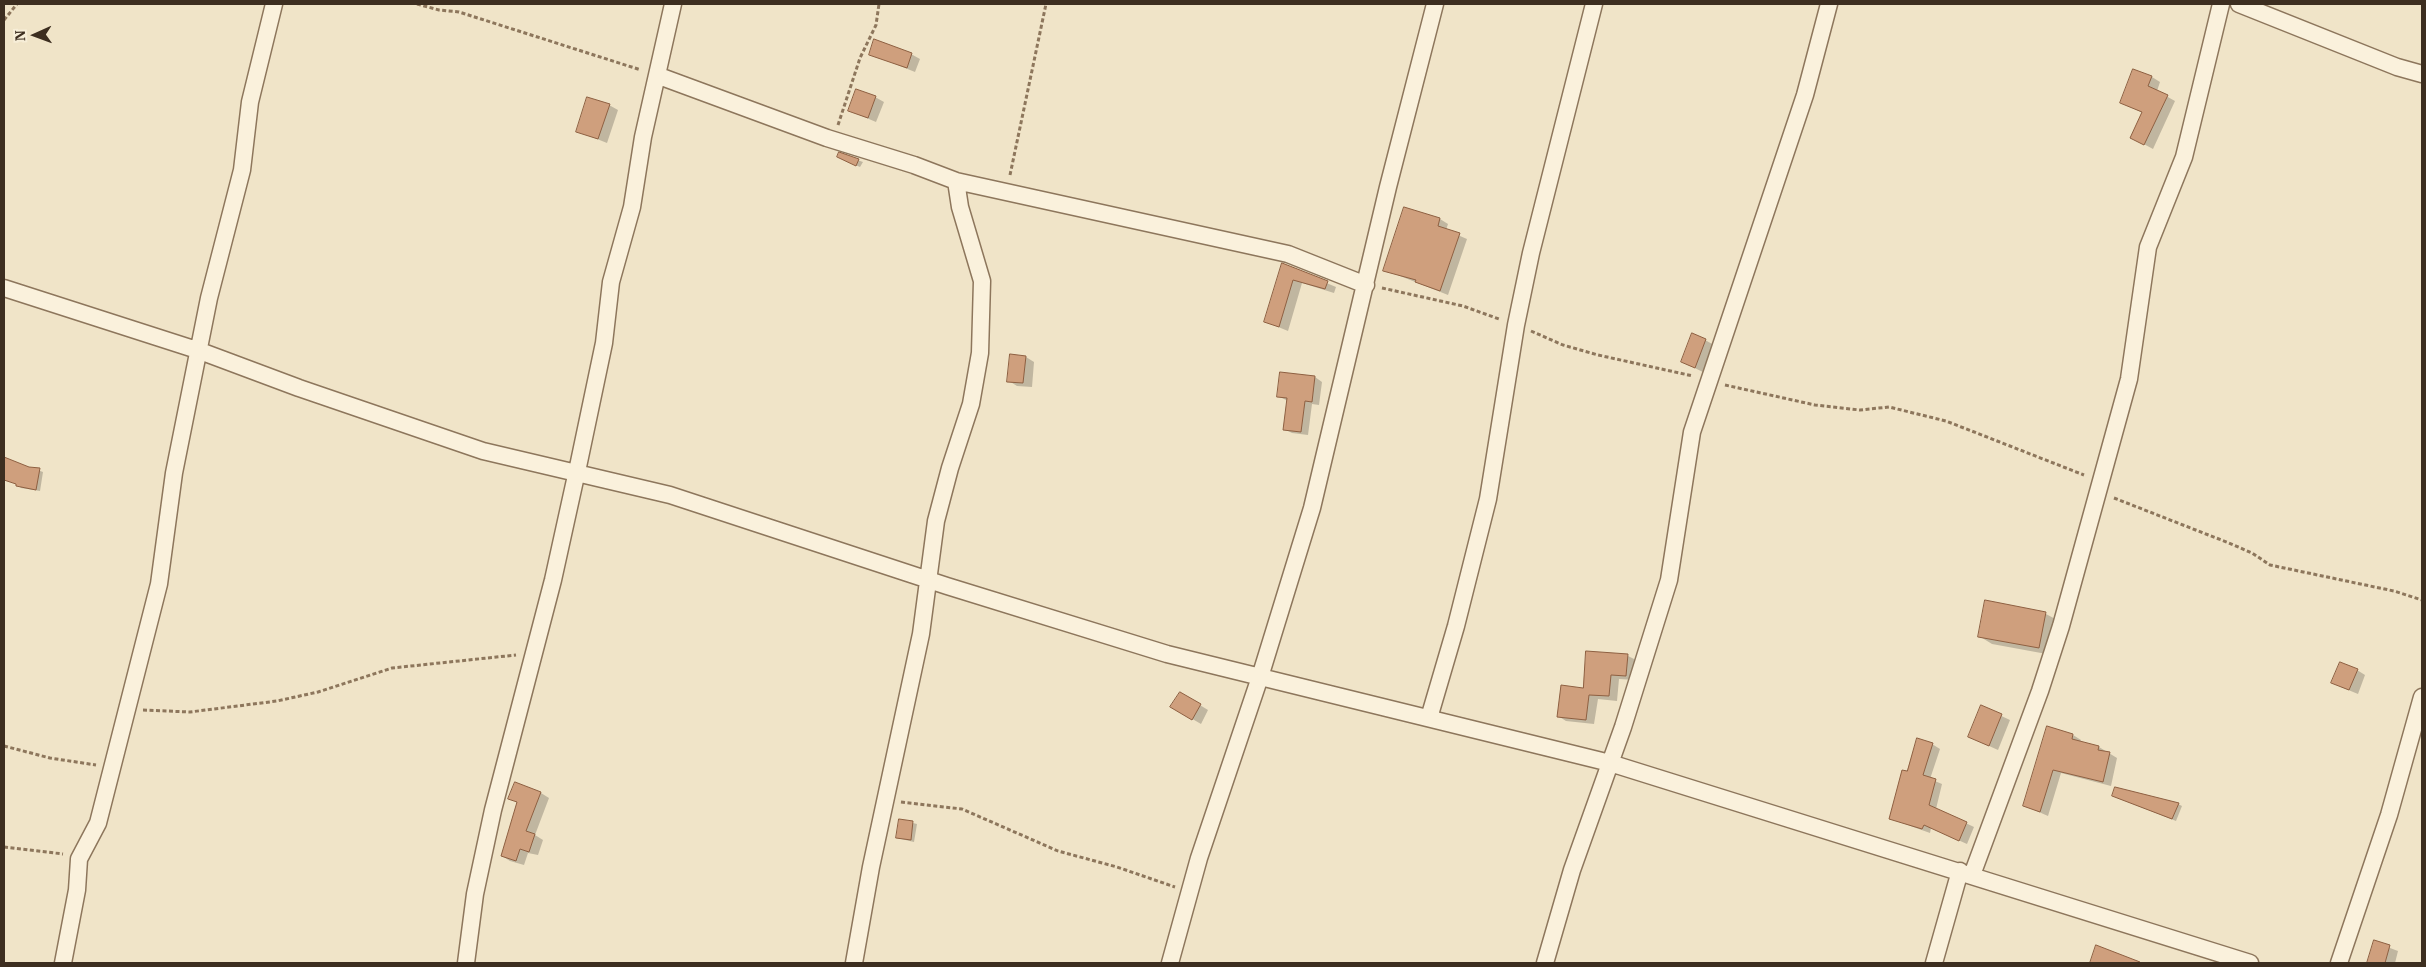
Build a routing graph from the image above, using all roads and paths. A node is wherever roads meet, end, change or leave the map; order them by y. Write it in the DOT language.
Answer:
graph roads {
  1 [pos="17,4"];
  2 [pos="274,4"];
  3 [pos="417,4"];
  4 [pos="673,4"];
  5 [pos="879,4"];
  6 [pos="1046,4"];
  7 [pos="1435,4"];
  8 [pos="1594,4"];
  9 [pos="1829,4"];
  10 [pos="2221,4"];
  11 [pos="2239,4"];
  12 [pos="4,20"];
  13 [pos="2422,74"];
  14 [pos="658,76"];
  15 [pos="834,140"];
  16 [pos="956,181"];
  17 [pos="1006,192"];
  18 [pos="1366,284"];
  19 [pos="4,288"];
  20 [pos="1516,325"];
  21 [pos="200,351"];
  22 [pos="1710,382"];
  23 [pos="577,473"];
  24 [pos="2098,492"];
  25 [pos="928,579"];
  26 [pos="2422,600"];
  27 [pos="532,653"];
  28 [pos="1260,677"];
  29 [pos="2422,697"];
  30 [pos="128,710"];
  31 [pos="1429,718"];
  32 [pos="4,746"];
  33 [pos="1610,762"];
  34 [pos="113,764"];
  35 [pos="886,800"];
  36 [pos="4,847"];
  37 [pos="80,857"];
  38 [pos="1966,873"];
  39 [pos="1190,892"];
  40 [pos="63,963"];
  41 [pos="466,963"];
  42 [pos="854,963"];
  43 [pos="1170,963"];
  44 [pos="1545,963"];
  45 [pos="1934,963"];
  46 [pos="2250,963"];
  47 [pos="2339,963"];
  1 -- 12 [label="path"];
  2 -- 21 [label="street"];
  3 -- 14 [label="path"];
  4 -- 14 [label="street"];
  5 -- 15 [label="path"];
  6 -- 17 [label="path"];
  7 -- 18 [label="street"];
  8 -- 20 [label="street"];
  9 -- 22 [label="street"];
  10 -- 24 [label="street"];
  11 -- 13 [label="street"];
  14 -- 15 [label="street"];
  14 -- 23 [label="street"];
  15 -- 16 [label="street"];
  16 -- 17 [label="street"];
  16 -- 25 [label="street"];
  17 -- 18 [label="street"];
  18 -- 20 [label="path"];
  18 -- 28 [label="street"];
  19 -- 21 [label="street"];
  20 -- 22 [label="path"];
  20 -- 31 [label="street"];
  21 -- 23 [label="street"];
  21 -- 30 [label="street"];
  22 -- 24 [label="path"];
  22 -- 33 [label="street"];
  23 -- 25 [label="street"];
  23 -- 27 [label="street"];
  24 -- 26 [label="path"];
  24 -- 38 [label="street"];
  25 -- 28 [label="street"];
  25 -- 35 [label="street"];
  27 -- 30 [label="path"];
  27 -- 41 [label="street"];
  28 -- 31 [label="street"];
  28 -- 39 [label="street"];
  29 -- 47 [label="street"];
  30 -- 34 [label="street"];
  31 -- 33 [label="street"];
  32 -- 34 [label="path"];
  33 -- 38 [label="street"];
  33 -- 44 [label="street"];
  34 -- 37 [label="street"];
  35 -- 39 [label="path"];
  35 -- 42 [label="street"];
  36 -- 37 [label="path"];
  37 -- 40 [label="street"];
  38 -- 45 [label="street"];
  38 -- 46 [label="street"];
  39 -- 43 [label="street"];
}
